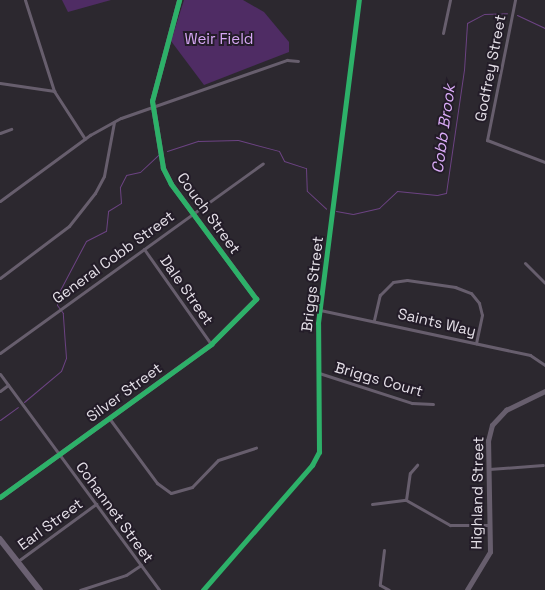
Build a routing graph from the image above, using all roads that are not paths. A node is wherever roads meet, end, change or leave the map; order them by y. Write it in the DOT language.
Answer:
graph roads {
  1 [pos="25,0"];
  2 [pos="179,0"];
  3 [pos="359,0"];
  4 [pos="450,0"];
  5 [pos="515,0"];
  6 [pos="443,33"];
  7 [pos="298,61"];
  8 [pos="0,84"];
  9 [pos="54,91"];
  10 [pos="152,106"];
  11 [pos="114,122"];
  12 [pos="11,129"];
  13 [pos="0,133"];
  14 [pos="85,139"];
  15 [pos="264,162"];
  16 [pos="545,162"];
  17 [pos="0,201"];
  18 [pos="193,214"];
  19 [pos="144,249"];
  20 [pos="525,263"];
  21 [pos="0,278"];
  22 [pos="545,283"];
  23 [pos="256,299"];
  24 [pos="320,310"];
  25 [pos="374,320"];
  26 [pos="476,343"];
  27 [pos="211,344"];
  28 [pos="0,353"];
  29 [pos="545,365"];
  30 [pos="318,373"];
  31 [pos="0,374"];
  32 [pos="8,385"];
  33 [pos="0,391"];
  34 [pos="545,391"];
  35 [pos="433,404"];
  36 [pos="109,418"];
  37 [pos="256,448"];
  38 [pos="59,454"];
  39 [pos="418,465"];
  40 [pos="543,465"];
  41 [pos="489,469"];
  42 [pos="0,497"];
  43 [pos="406,500"];
  44 [pos="96,504"];
  45 [pos="372,504"];
  46 [pos="490,525"];
  47 [pos="0,539"];
  48 [pos="384,550"];
  49 [pos="17,562"];
  50 [pos="141,565"];
  51 [pos="82,589"];
  52 [pos="40,590"];
  53 [pos="159,590"];
  54 [pos="203,590"];
  55 [pos="389,590"];
  56 [pos="467,590"];
  1 -- 9 [label="street"];
  2 -- 10 [label="street"];
  3 -- 24 [label="street, Briggs Street"];
  4 -- 6 [label="street"];
  5 -- 16 [label="street, Godfrey Street"];
  7 -- 10 [label="street"];
  8 -- 9 [label="street"];
  9 -- 14 [label="street"];
  10 -- 11 [label="street"];
  10 -- 18 [label="street, Couch Street"];
  11 -- 14 [label="street"];
  11 -- 21 [label="street"];
  12 -- 13 [label="street"];
  14 -- 17 [label="street"];
  15 -- 18 [label="street, General Cobb Street"];
  18 -- 19 [label="street, General Cobb Street"];
  18 -- 23 [label="street, Couch Street"];
  19 -- 27 [label="street, Dale Street"];
  19 -- 28 [label="street, General Cobb Street"];
  20 -- 22 [label="street"];
  23 -- 27 [label="street, Silver Street"];
  24 -- 25 [label="street, Saints Way"];
  24 -- 30 [label="street, Briggs Street"];
  25 -- 26 [label="street, Saints Way"];
  25 -- 26 [label="street"];
  26 -- 29 [label="street, Saints Way"];
  27 -- 36 [label="street, Silver Street"];
  30 -- 35 [label="street, Briggs Court"];
  30 -- 54 [label="street, Briggs Street"];
  31 -- 32 [label="street, Cohannet Street"];
  32 -- 33 [label="street"];
  32 -- 38 [label="street, Cohannet Street"];
  34 -- 41 [label="street, Highland Street"];
  36 -- 37 [label="street"];
  36 -- 38 [label="street, Silver Street"];
  38 -- 42 [label="street, Silver Street"];
  38 -- 44 [label="street, Cohannet Street"];
  39 -- 43 [label="street"];
  40 -- 41 [label="street"];
  41 -- 46 [label="street, Highland Street"];
  43 -- 45 [label="street"];
  43 -- 46 [label="street"];
  44 -- 49 [label="street, Earl Street"];
  44 -- 50 [label="street, Cohannet Street"];
  46 -- 56 [label="street, Highland Street"];
  47 -- 49 [label="highway"];
  48 -- 55 [label="street"];
  49 -- 52 [label="highway"];
  50 -- 51 [label="street"];
  50 -- 53 [label="street, Cohannet Street"];
}
